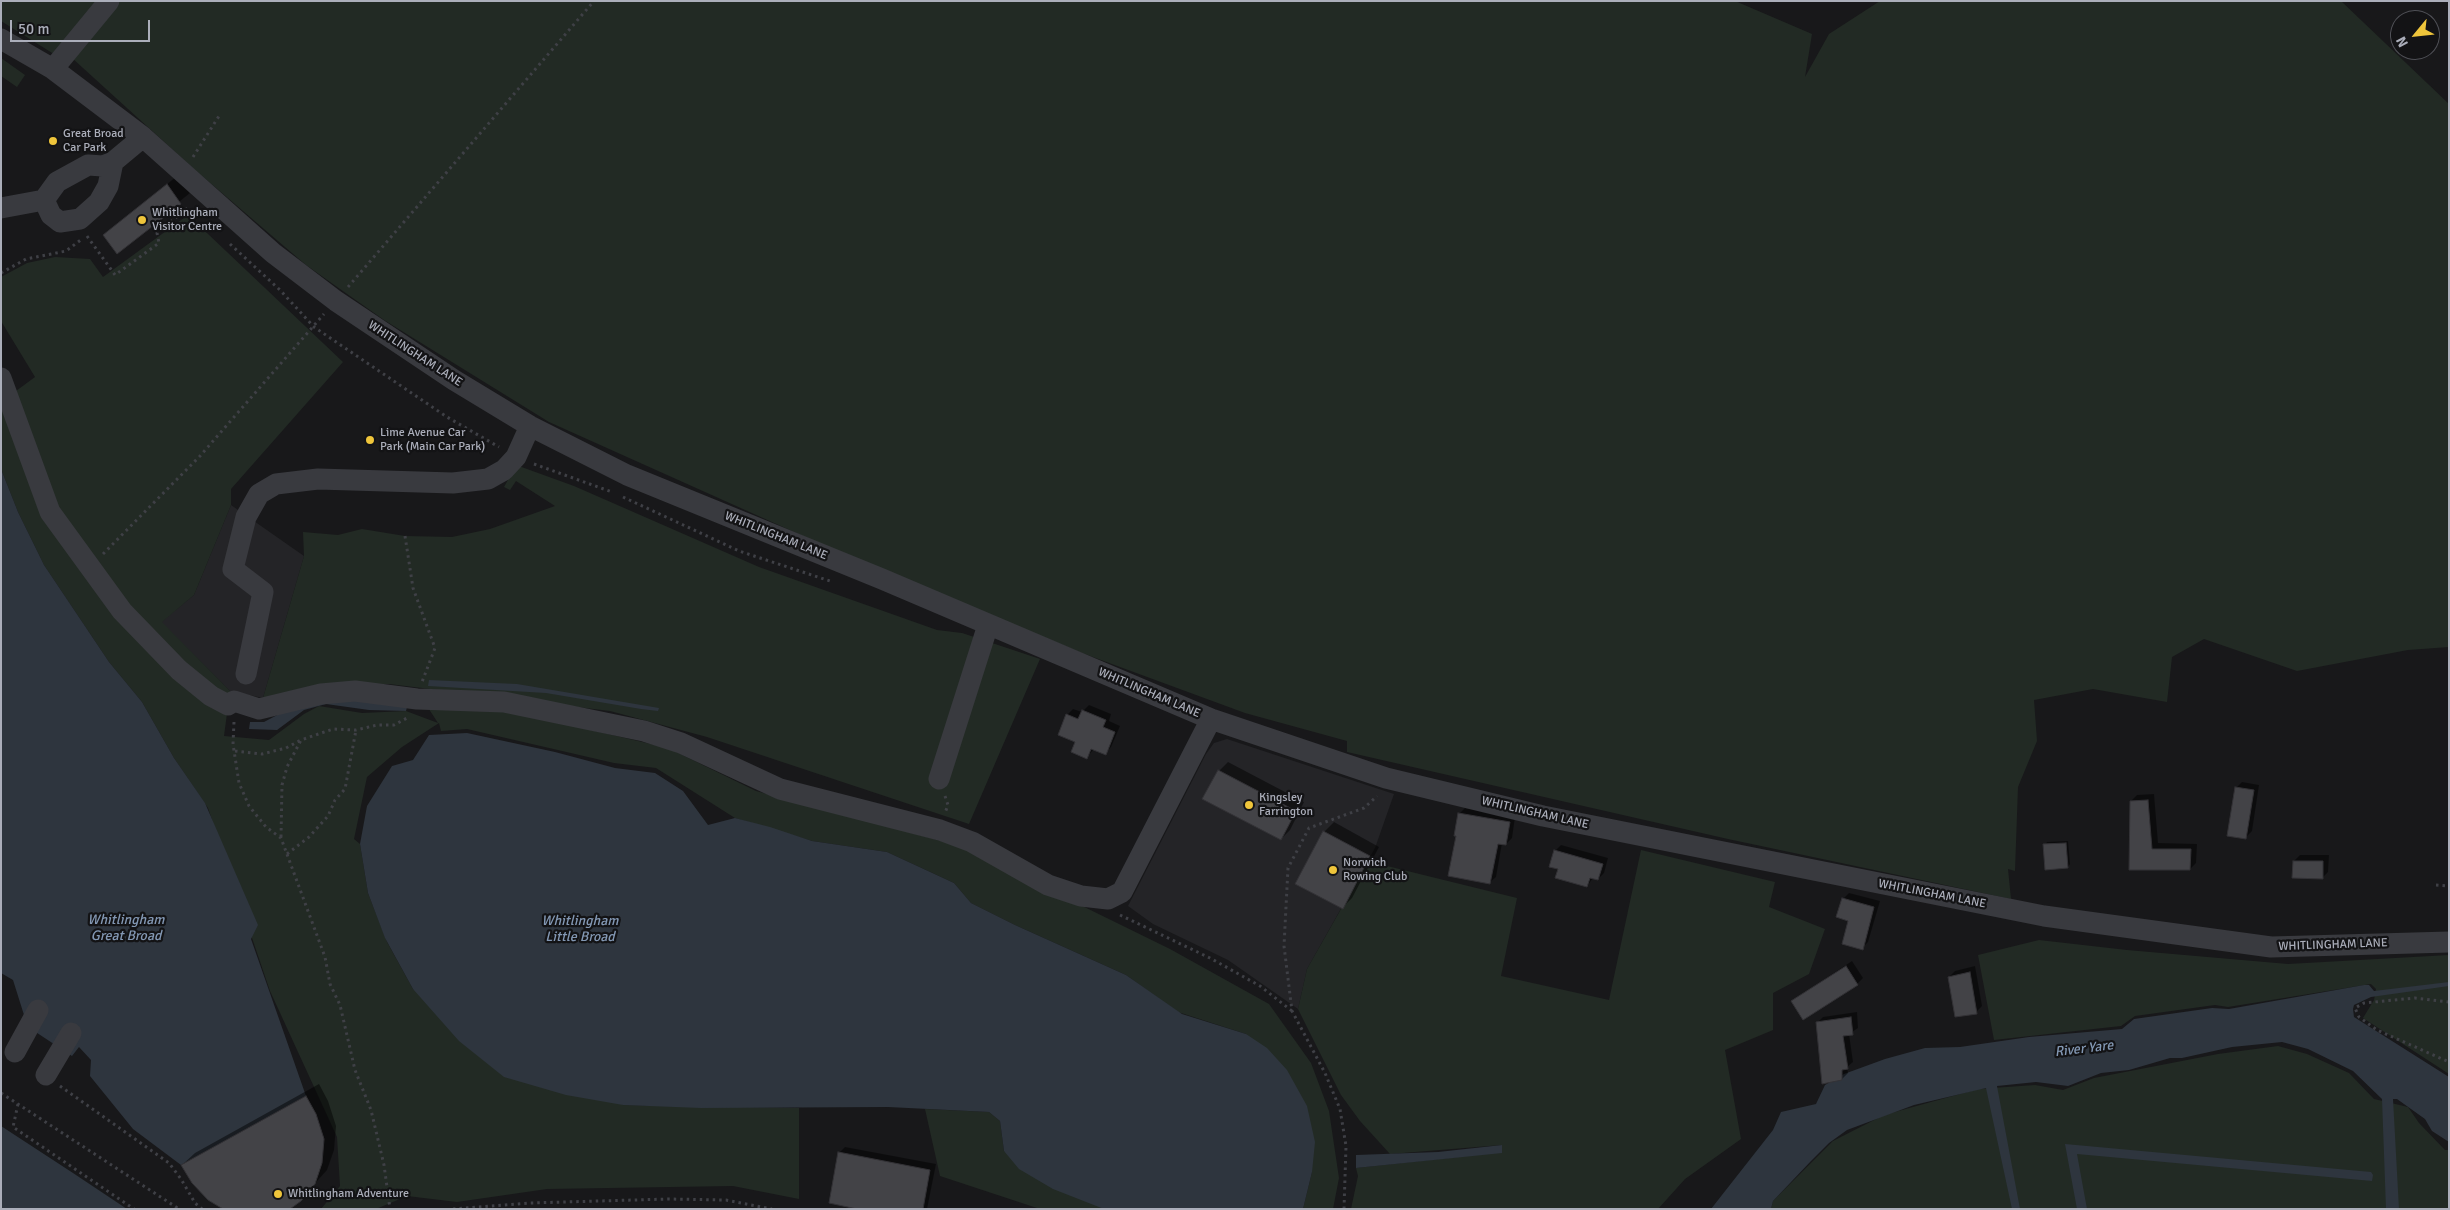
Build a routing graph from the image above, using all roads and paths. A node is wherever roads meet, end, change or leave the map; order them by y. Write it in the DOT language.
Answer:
graph roads {
  1 [pos="108,1"];
  2 [pos="1,39"];
  3 [pos="53,69"];
  4 [pos="219,116"];
  5 [pos="143,137"];
  6 [pos="113,162"];
  7 [pos="183,172"];
  8 [pos="44,200"];
  9 [pos="190,206"];
  10 [pos="1,208"];
  11 [pos="1,273"];
  12 [pos="1,378"];
  13 [pos="530,426"];
  14 [pos="988,625"];
  15 [pos="246,674"];
  16 [pos="234,701"];
  17 [pos="1211,719"];
  18 [pos="356,730"];
  19 [pos="301,740"];
  20 [pos="235,751"];
  21 [pos="1386,778"];
  22 [pos="938,779"];
  23 [pos="940,830"];
  24 [pos="287,854"];
  25 [pos="2436,885"];
  26 [pos="2449,886"];
  27 [pos="1094,898"];
  28 [pos="2449,942"];
  29 [pos="2449,1002"];
  30 [pos="38,1010"];
  31 [pos="1292,1011"];
  32 [pos="72,1033"];
  33 [pos="15,1052"];
  34 [pos="2449,1062"];
  35 [pos="46,1075"];
  36 [pos="1,1093"];
  37 [pos="18,1104"];
  38 [pos="458,1208"];
  39 [pos="134,1209"];
  40 [pos="179,1209"];
  41 [pos="202,1209"];
  42 [pos="390,1209"];
  43 [pos="452,1209"];
  44 [pos="772,1209"];
  45 [pos="1344,1209"];
  1 -- 3 [label="street"];
  2 -- 3 [label="street, WHITLINGHAM LANE"];
  3 -- 5 [label="street, WHITLINGHAM LANE"];
  4 -- 7 [label="path"];
  5 -- 6 [label="street"];
  5 -- 7 [label="street, WHITLINGHAM LANE"];
  6 -- 8 [label="street"];
  6 -- 8 [label="street"];
  7 -- 13 [label="street, WHITLINGHAM LANE"];
  8 -- 10 [label="street"];
  9 -- 11 [label="path"];
  12 -- 16 [label="street"];
  13 -- 14 [label="street, WHITLINGHAM LANE"];
  13 -- 15 [label="street"];
  14 -- 17 [label="street, WHITLINGHAM LANE"];
  14 -- 22 [label="street"];
  16 -- 20 [label="path"];
  16 -- 23 [label="street"];
  17 -- 21 [label="street, WHITLINGHAM LANE"];
  17 -- 27 [label="street"];
  18 -- 24 [label="path"];
  19 -- 20 [label="path"];
  20 -- 24 [label="path"];
  21 -- 28 [label="street, WHITLINGHAM LANE"];
  21 -- 31 [label="path"];
  22 -- 23 [label="path"];
  23 -- 27 [label="street"];
  24 -- 42 [label="path"];
  25 -- 26 [label="path"];
  27 -- 31 [label="path"];
  29 -- 34 [label="path"];
  30 -- 33 [label="street"];
  31 -- 45 [label="path"];
  32 -- 35 [label="street"];
  35 -- 41 [label="path"];
  36 -- 37 [label="path"];
  37 -- 39 [label="path"];
  37 -- 40 [label="path"];
  38 -- 43 [label="path"];
  38 -- 44 [label="path"];
}
